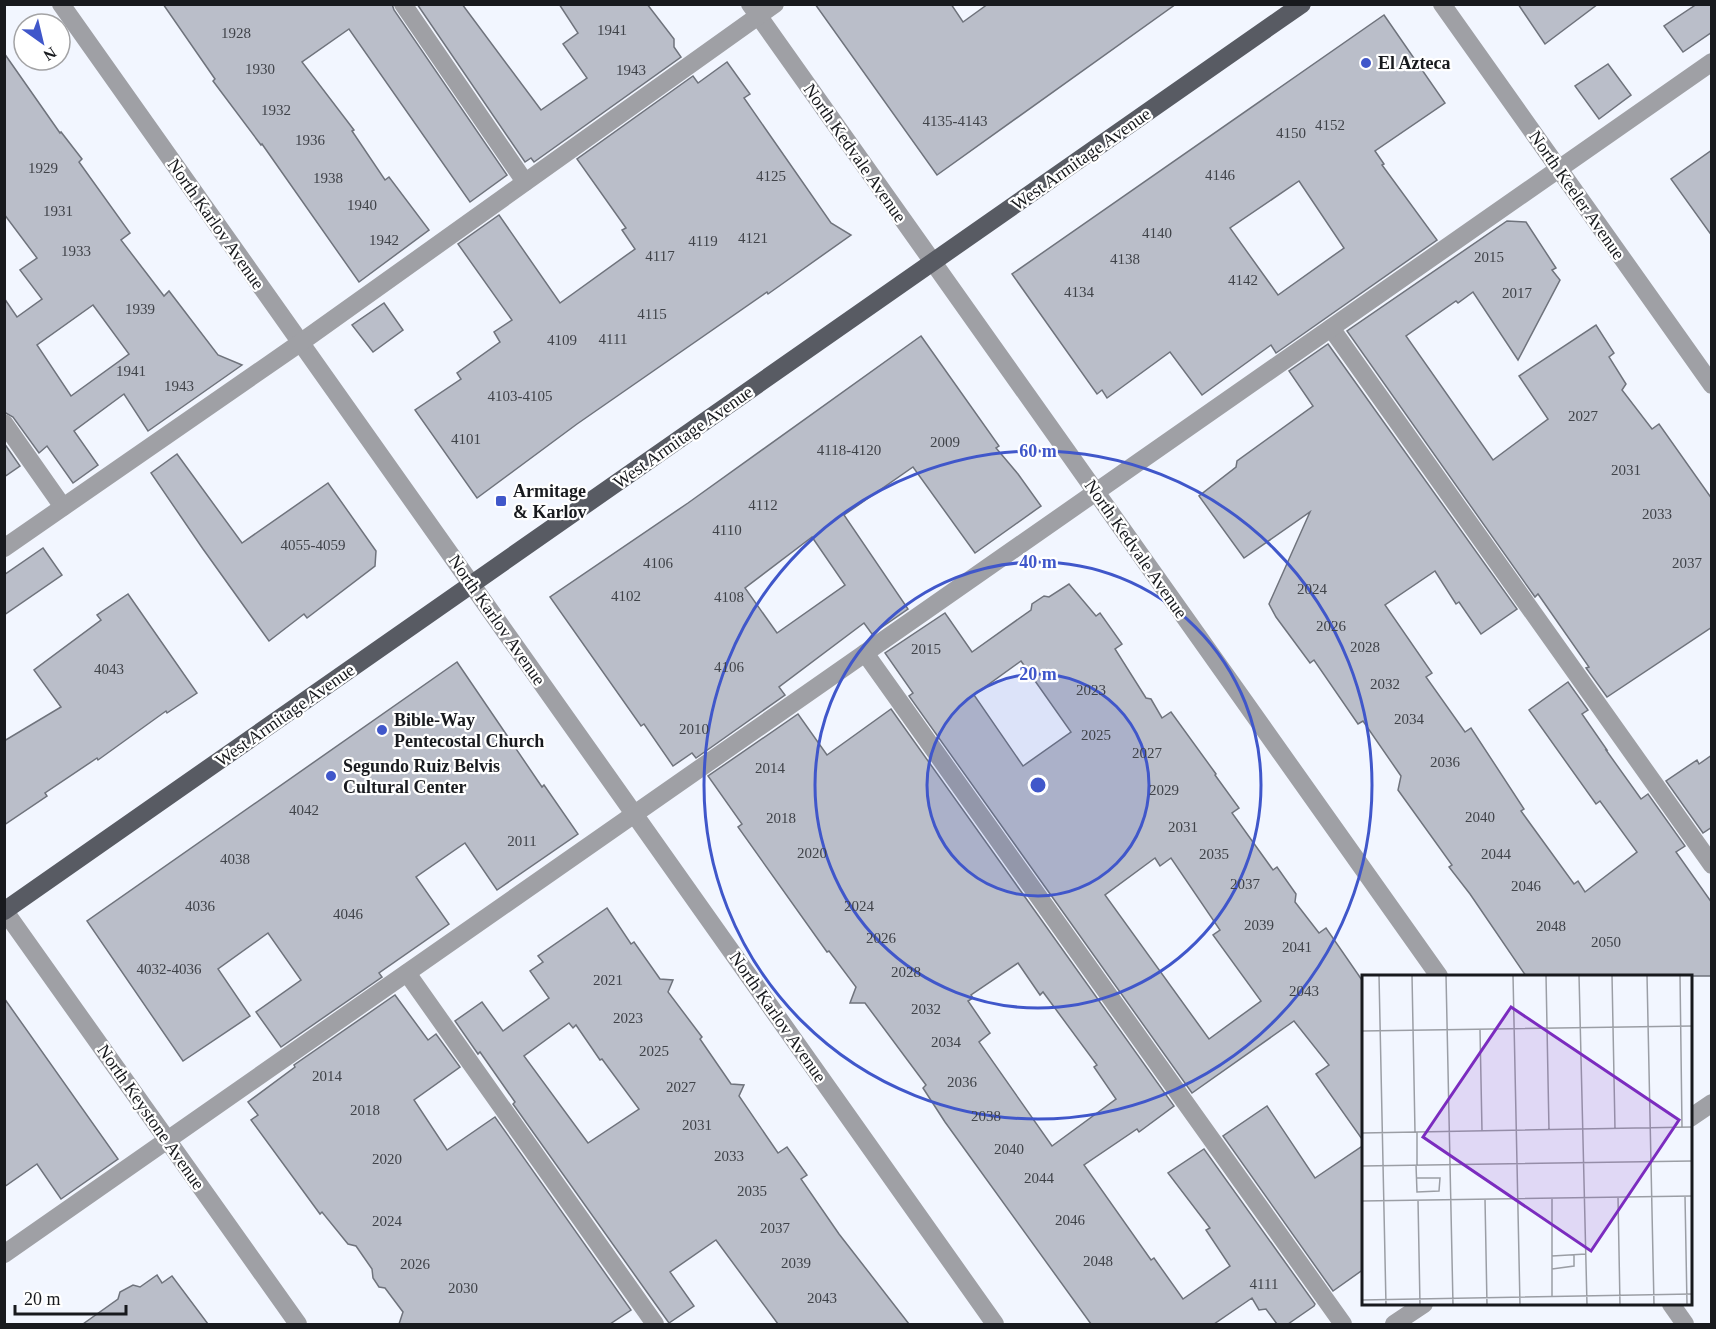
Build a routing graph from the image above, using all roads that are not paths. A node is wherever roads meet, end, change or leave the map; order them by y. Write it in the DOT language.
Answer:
graph roads {
  1 [pos="61,4"];
  2 [pos="403,4"];
  3 [pos="775,4"];
  4 [pos="1302,4"];
  5 [pos="1442,4"];
  6 [pos="754,10"];
  7 [pos="1712,62"];
  8 [pos="1559,169"];
  9 [pos="525,182"];
  10 [pos="933,262"];
  11 [pos="1331,328"];
  12 [pos="300,342"];
  13 [pos="1712,385"];
  14 [pos="4,423"];
  15 [pos="1096,492"];
  16 [pos="63,507"];
  17 [pos="4,548"];
  18 [pos="472,585"];
  19 [pos="865,653"];
  20 [pos="634,814"];
  21 [pos="1712,865"];
  22 [pos="4,910"];
  23 [pos="407,973"];
  24 [pos="1438,975"];
  25 [pos="1712,1103"];
  26 [pos="1692,1117"];
  27 [pos="167,1140"];
  28 [pos="4,1254"];
  29 [pos="1422,1305"];
  30 [pos="1672,1305"];
  31 [pos="298,1324"];
  32 [pos="655,1324"];
  33 [pos="995,1324"];
  34 [pos="1343,1324"];
  35 [pos="1394,1324"];
  36 [pos="1685,1324"];
  1 -- 12 [label="street, North Karlov Avenue"];
  2 -- 9 [label="street"];
  3 -- 6 [label="street"];
  4 -- 10 [label="main road, West Armitage Avenue"];
  5 -- 8 [label="street, North Keeler Avenue"];
  6 -- 9 [label="street"];
  6 -- 10 [label="street, North Kedvale Avenue"];
  7 -- 8 [label="street"];
  8 -- 11 [label="street"];
  8 -- 13 [label="street, North Keeler Avenue"];
  9 -- 12 [label="street"];
  10 -- 15 [label="street, North Kedvale Avenue"];
  10 -- 18 [label="main road, West Armitage Avenue"];
  11 -- 15 [label="street"];
  11 -- 21 [label="street"];
  12 -- 16 [label="street"];
  12 -- 18 [label="street, North Karlov Avenue"];
  14 -- 16 [label="street"];
  15 -- 19 [label="street"];
  15 -- 24 [label="street, North Kedvale Avenue"];
  16 -- 17 [label="street"];
  18 -- 20 [label="street, North Karlov Avenue"];
  18 -- 22 [label="main road, West Armitage Avenue"];
  19 -- 20 [label="street"];
  19 -- 34 [label="street"];
  20 -- 23 [label="street"];
  20 -- 33 [label="street, North Karlov Avenue"];
  22 -- 27 [label="street, North Keystone Avenue"];
  23 -- 27 [label="street"];
  23 -- 32 [label="street"];
  25 -- 26 [label="street"];
  27 -- 28 [label="street"];
  27 -- 31 [label="street, North Keystone Avenue"];
  29 -- 35 [label="street"];
  30 -- 36 [label="street"];
}
